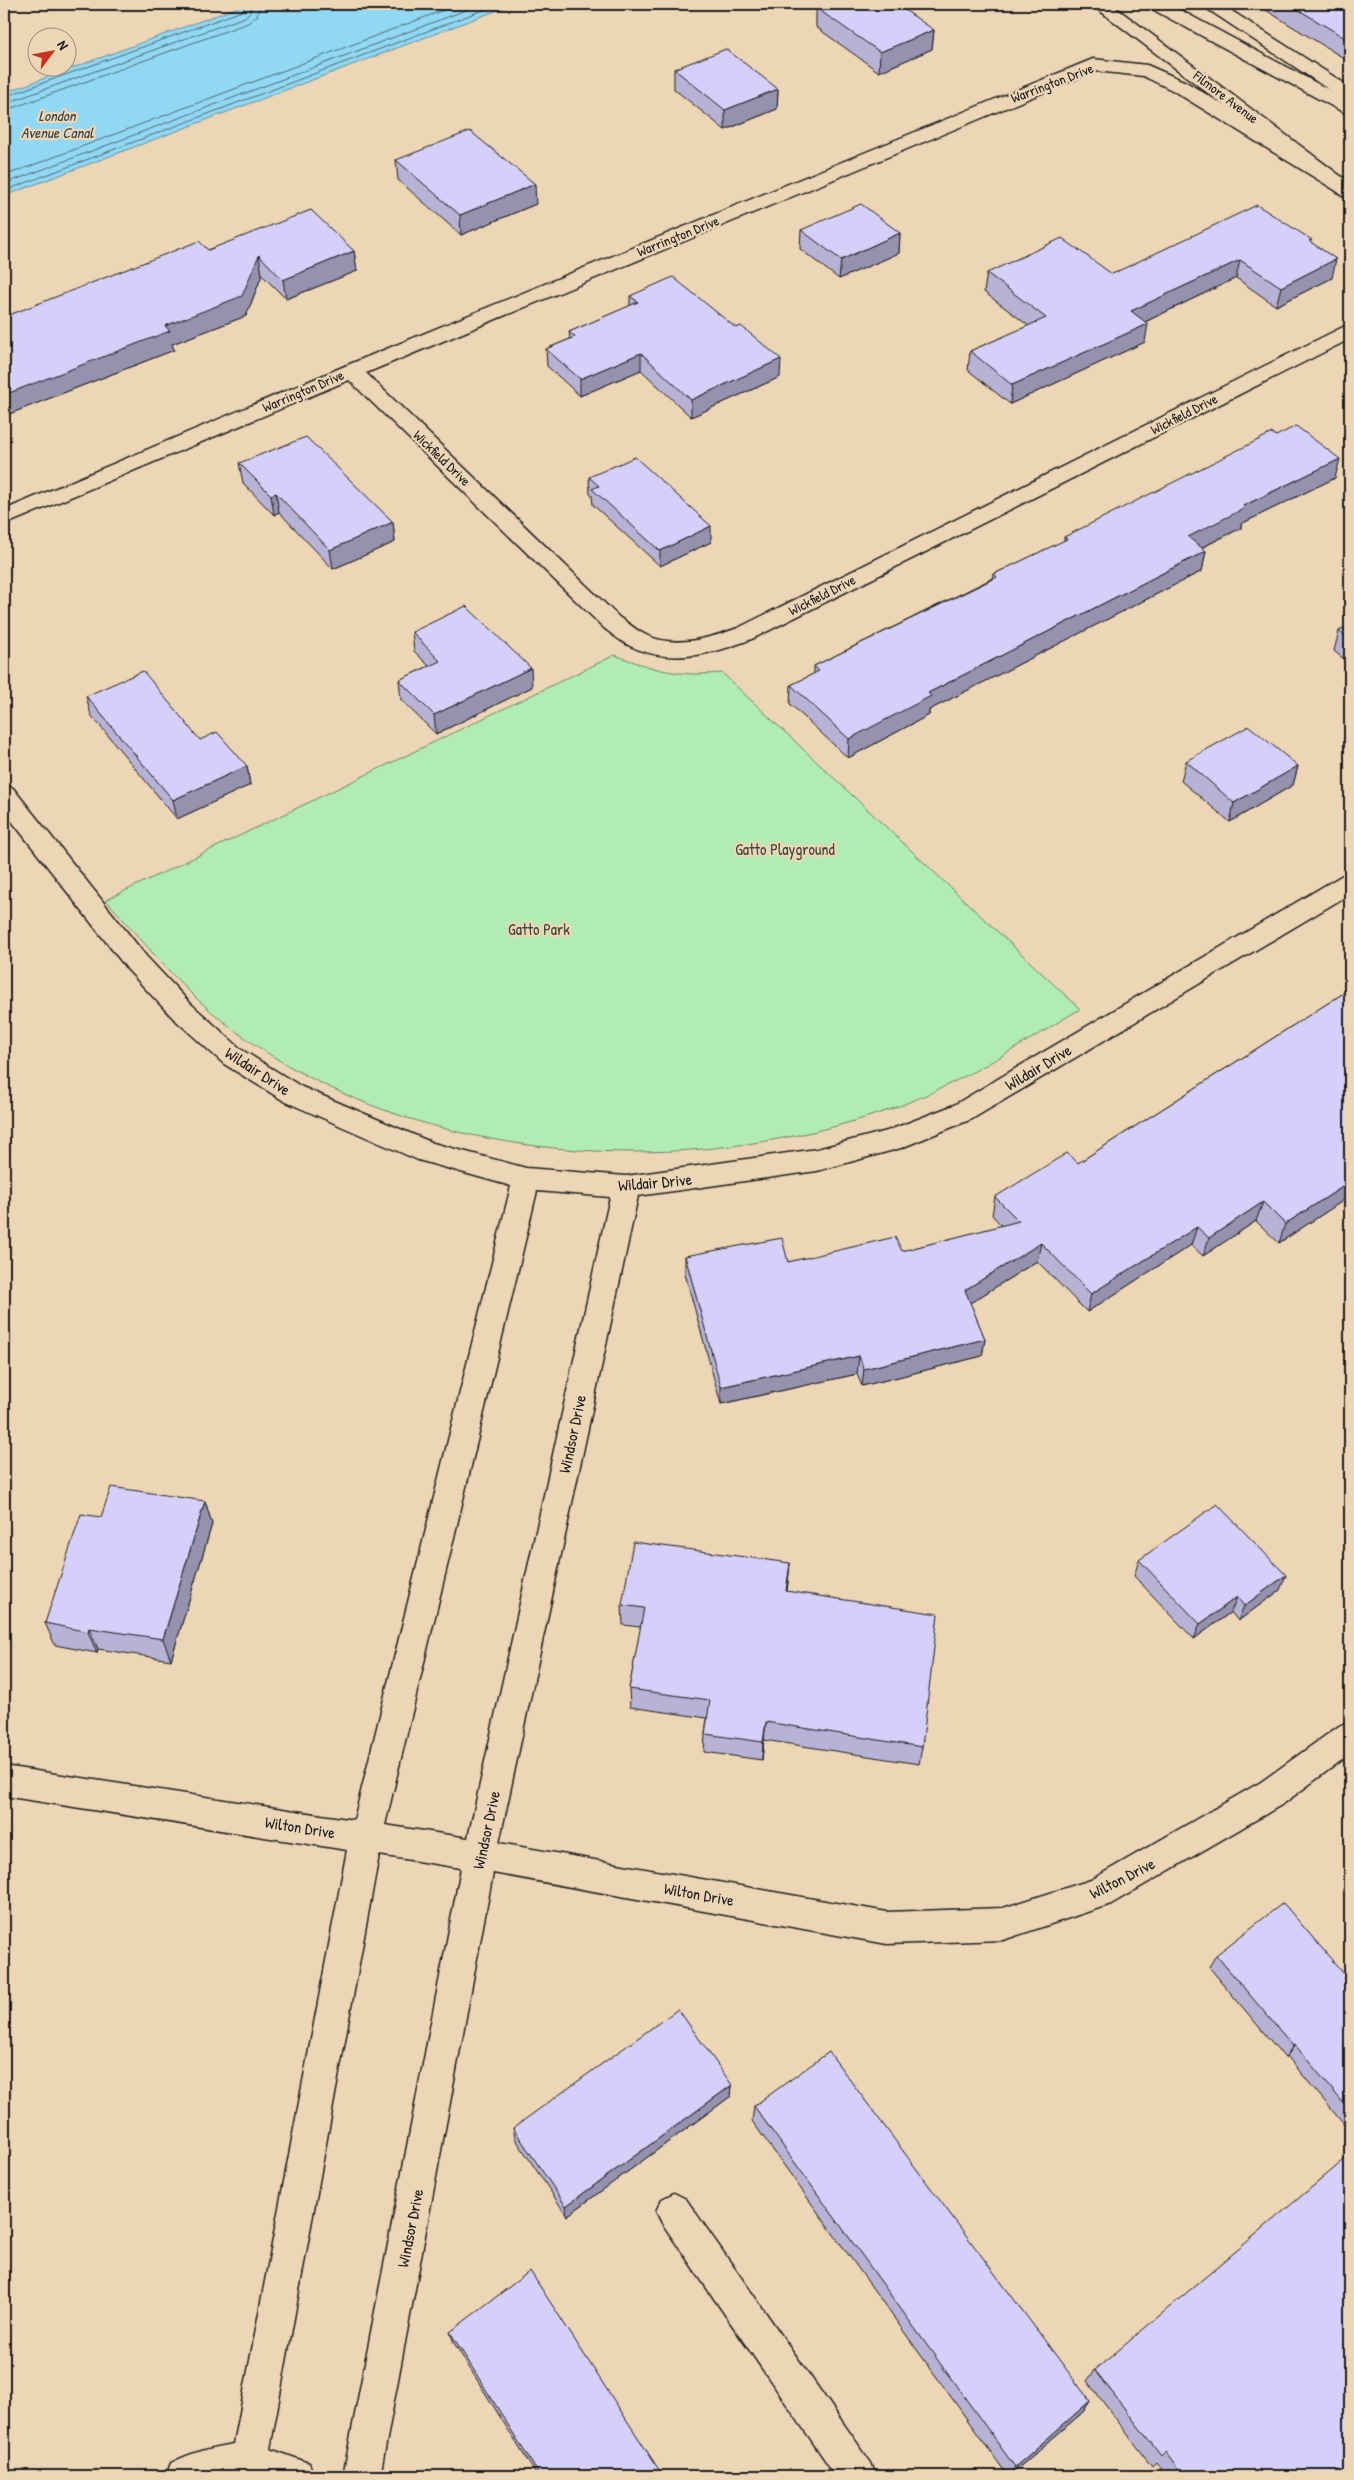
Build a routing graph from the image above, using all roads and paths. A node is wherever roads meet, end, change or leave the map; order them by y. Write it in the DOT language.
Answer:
graph roads {
  1 [pos="1100,4"];
  2 [pos="1156,4"];
  3 [pos="1210,4"];
  4 [pos="1350,95"];
  5 [pos="1350,108"];
  6 [pos="1347,187"];
  7 [pos="1350,331"];
  8 [pos="352,371"];
  9 [pos="4,518"];
  10 [pos="4,794"];
  11 [pos="1350,882"];
  12 [pos="526,1179"];
  13 [pos="626,1187"];
  14 [pos="1350,1736"];
  15 [pos="4,1780"];
  16 [pos="366,1837"];
  17 [pos="480,1855"];
  18 [pos="674,2211"];
  19 [pos="249,2460"];
  20 [pos="184,2476"];
  21 [pos="296,2476"];
  22 [pos="362,2476"];
  23 [pos="858,2476"];
  1 -- 6 [label="street, Filmore Avenue"];
  2 -- 5 [label="street"];
  3 -- 4 [label="street"];
  6 -- 8 [label="street, Warrington Drive"];
  7 -- 8 [label="street, Wickfield Drive"];
  8 -- 9 [label="street, Warrington Drive"];
  10 -- 12 [label="street, Wildair Drive"];
  11 -- 13 [label="street, Wildair Drive"];
  12 -- 13 [label="street, Wildair Drive"];
  12 -- 16 [label="street"];
  13 -- 17 [label="street, Windsor Drive"];
  14 -- 17 [label="street, Wilton Drive"];
  15 -- 16 [label="street, Wilton Drive"];
  16 -- 17 [label="street, Wilton Drive"];
  16 -- 19 [label="street"];
  17 -- 22 [label="street, Windsor Drive"];
  18 -- 23 [label="street"];
  19 -- 20 [label="street"];
  19 -- 21 [label="street"];
}
